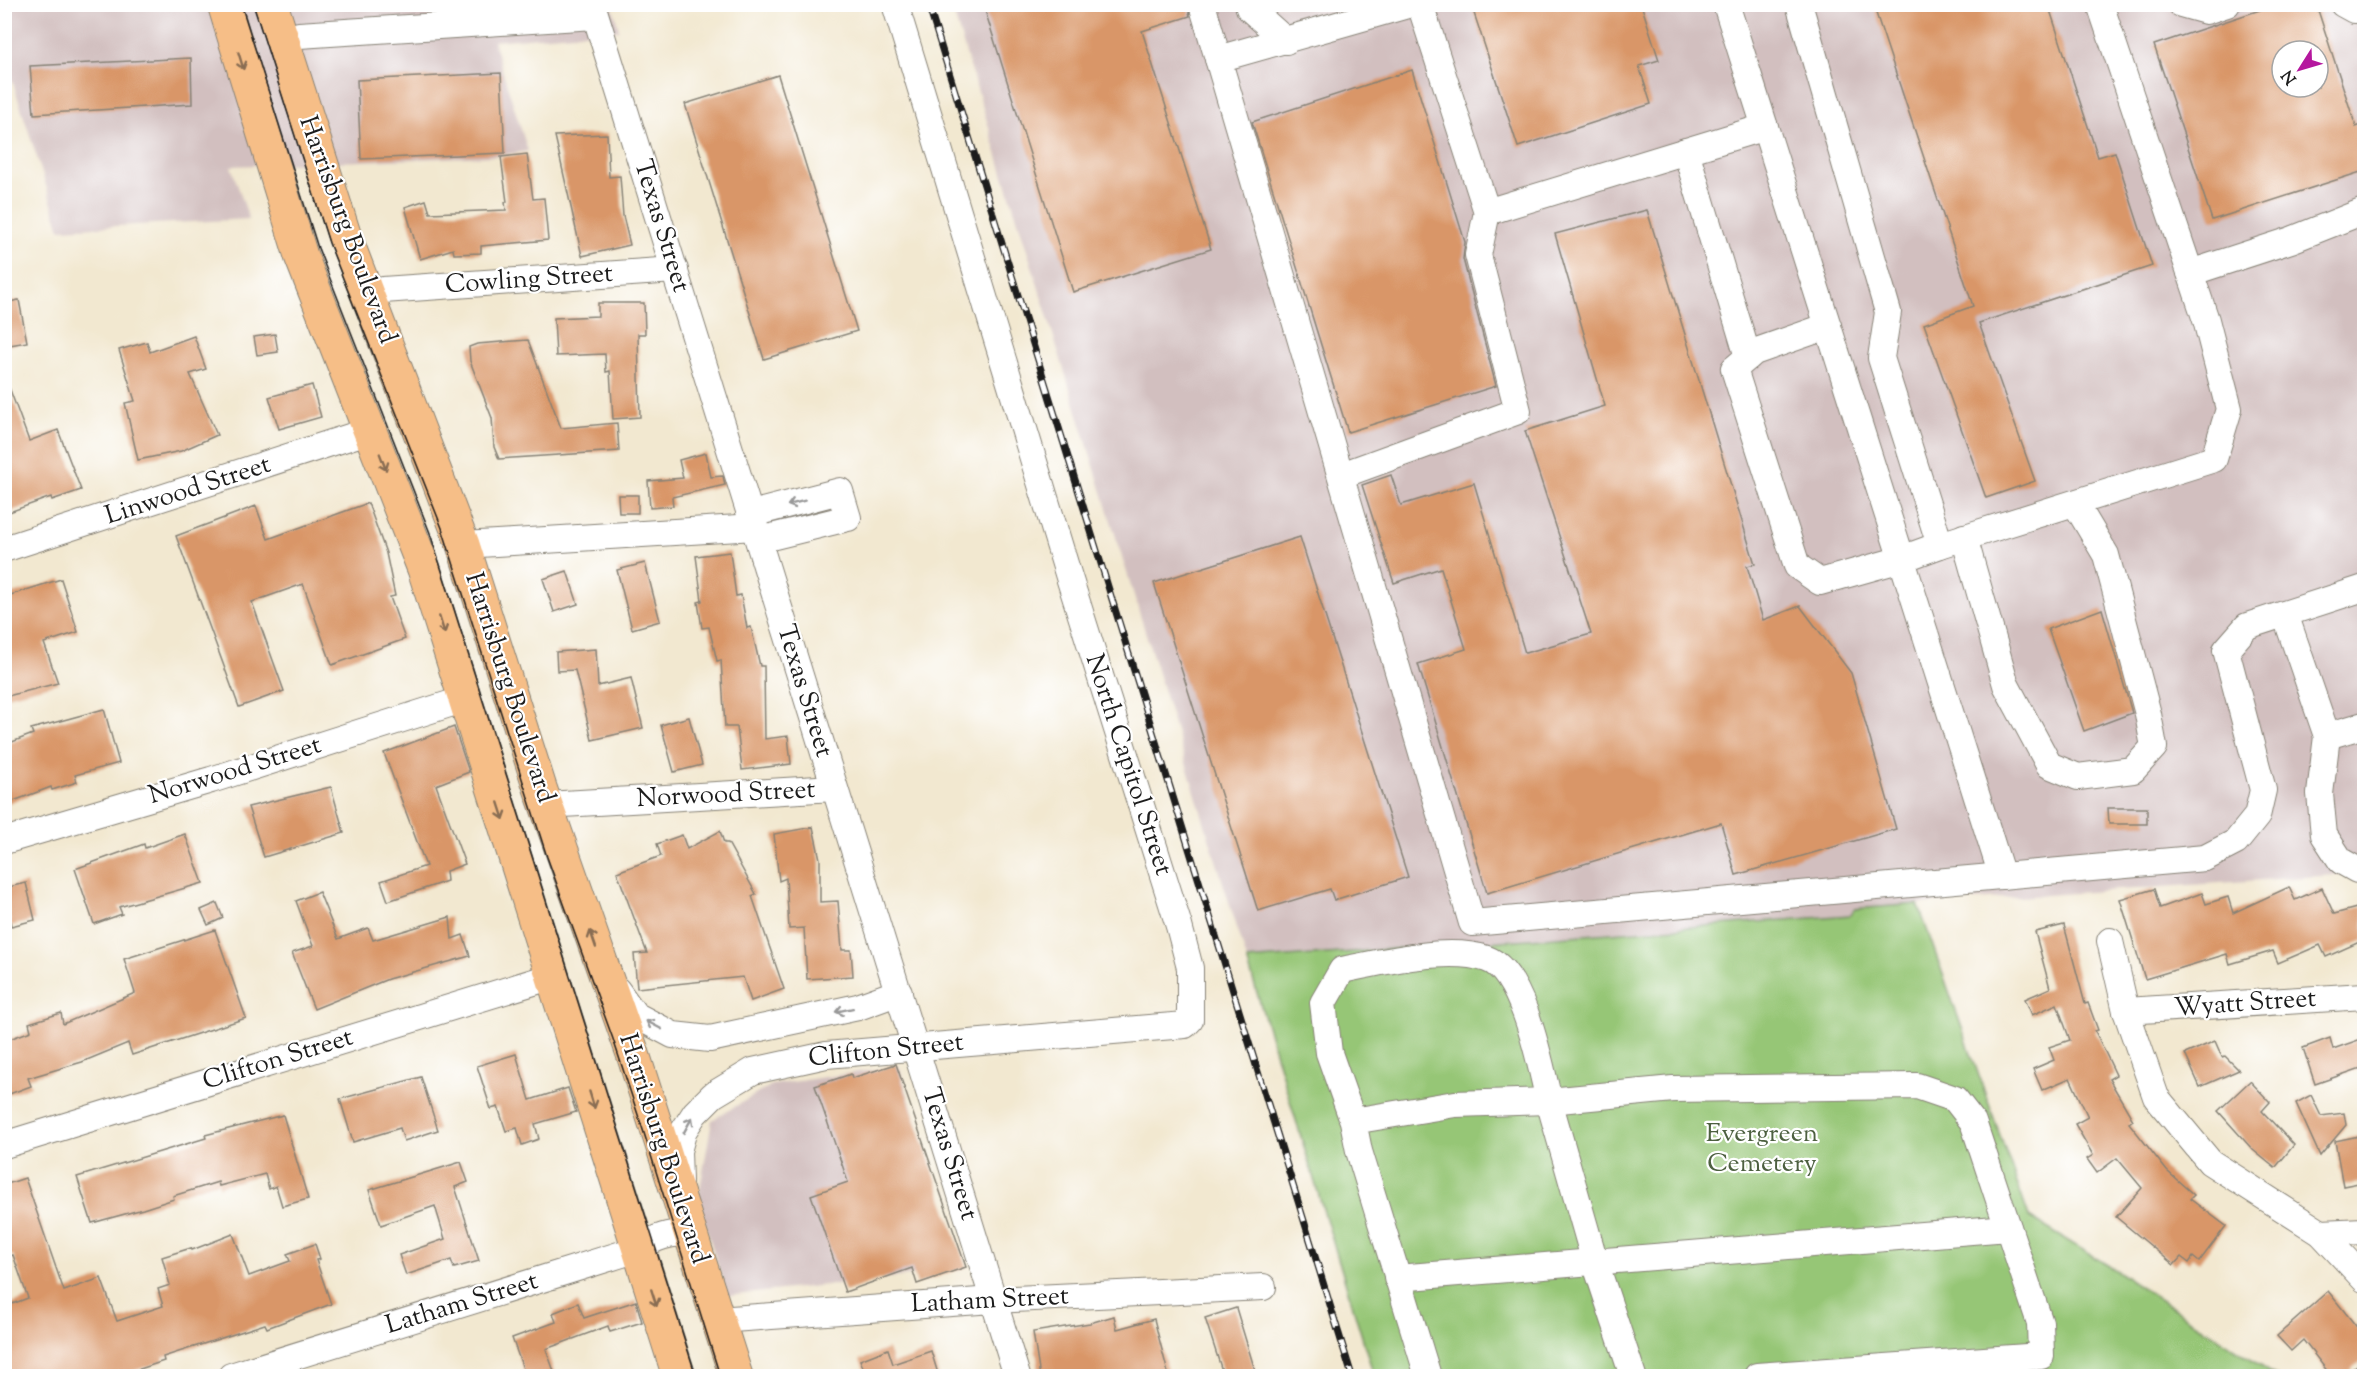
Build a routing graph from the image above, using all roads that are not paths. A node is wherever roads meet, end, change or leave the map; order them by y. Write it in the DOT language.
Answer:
graph roads {
  1 [pos="200,4"];
  2 [pos="224,4"];
  3 [pos="271,4"];
  4 [pos="895,4"];
  5 [pos="1202,4"];
  6 [pos="1248,4"];
  7 [pos="1411,4"];
  8 [pos="1420,4"];
  9 [pos="1726,4"];
  10 [pos="1799,4"];
  11 [pos="2181,4"];
  12 [pos="2227,4"];
  13 [pos="2343,4"];
  14 [pos="2108,7"];
  15 [pos="2364,9"];
  16 [pos="593,10"];
  17 [pos="294,20"];
  18 [pos="1286,41"];
  19 [pos="1218,60"];
  20 [pos="1765,127"];
  21 [pos="1686,151"];
  22 [pos="2364,211"];
  23 [pos="1487,212"];
  24 [pos="675,270"];
  25 [pos="2190,273"];
  26 [pos="383,290"];
  27 [pos="1828,326"];
  28 [pos="1748,357"];
  29 [pos="371,430"];
  30 [pos="1341,475"];
  31 [pos="2075,502"];
  32 [pos="755,527"];
  33 [pos="1952,541"];
  34 [pos="463,546"];
  35 [pos="4,549"];
  36 [pos="1902,559"];
  37 [pos="2364,588"];
  38 [pos="2285,614"];
  39 [pos="465,699"];
  40 [pos="2364,725"];
  41 [pos="2327,736"];
  42 [pos="834,789"];
  43 [pos="546,805"];
  44 [pos="4,841"];
  45 [pos="2364,869"];
  46 [pos="2002,876"];
  47 [pos="2110,941"];
  48 [pos="605,973"];
  49 [pos="553,976"];
  50 [pos="899,992"];
  51 [pos="2364,996"];
  52 [pos="2126,1011"];
  53 [pos="1185,1025"];
  54 [pos="916,1046"];
  55 [pos="1549,1101"];
  56 [pos="1353,1121"];
  57 [pos="4,1145"];
  58 [pos="681,1202"];
  59 [pos="2008,1228"];
  60 [pos="2364,1231"];
  61 [pos="2321,1233"];
  62 [pos="691,1234"];
  63 [pos="638,1249"];
  64 [pos="1595,1262"];
  65 [pos="1397,1278"];
  66 [pos="2364,1278"];
  67 [pos="1263,1287"];
  68 [pos="993,1300"];
  69 [pos="718,1320"];
  70 [pos="2043,1366"];
  71 [pos="231,1377"];
  72 [pos="679,1377"];
  73 [pos="736,1377"];
  74 [pos="1017,1377"];
  75 [pos="1428,1377"];
  76 [pos="1632,1377"];
  77 [pos="1757,1377"];
  1 -- 29 [label="main road"];
  2 -- 29 [label="main road, Harrisburg Boulevard, one-way"];
  3 -- 34 [label="main road, Harrisburg Boulevard"];
  4 -- 53 [label="street, North Capitol Street"];
  5 -- 19 [label="street"];
  6 -- 18 [label="street"];
  7 -- 18 [label="street"];
  8 -- 23 [label="street"];
  9 -- 20 [label="street"];
  10 -- 33 [label="street"];
  11 -- 12 [label="street"];
  13 -- 15 [label="street"];
  14 -- 25 [label="street"];
  16 -- 17 [label="street"];
  16 -- 24 [label="street, Texas Street"];
  17 -- 26 [label="main road"];
  18 -- 19 [label="street"];
  19 -- 30 [label="street"];
  20 -- 21 [label="street"];
  20 -- 27 [label="street"];
  21 -- 23 [label="street"];
  21 -- 28 [label="street"];
  22 -- 25 [label="street"];
  23 -- 30 [label="street"];
  24 -- 26 [label="street, Cowling Street"];
  24 -- 32 [label="street, Texas Street"];
  25 -- 31 [label="street"];
  26 -- 34 [label="main road"];
  27 -- 28 [label="street"];
  27 -- 36 [label="street"];
  28 -- 36 [label="street"];
  29 -- 35 [label="street, Linwood Street"];
  29 -- 39 [label="main road, Harrisburg Boulevard, one-way"];
  30 -- 46 [label="street"];
  31 -- 33 [label="street"];
  31 -- 33 [label="street"];
  32 -- 34 [label="street"];
  32 -- 42 [label="street, Texas Street"];
  33 -- 36 [label="street"];
  34 -- 43 [label="main road, Harrisburg Boulevard"];
  36 -- 46 [label="street"];
  37 -- 38 [label="street"];
  38 -- 41 [label="street"];
  38 -- 46 [label="street"];
  39 -- 44 [label="street, Norwood Street"];
  39 -- 49 [label="main road, Harrisburg Boulevard, one-way"];
  40 -- 41 [label="street"];
  41 -- 45 [label="street"];
  42 -- 43 [label="street, Norwood Street"];
  42 -- 50 [label="street, Texas Street"];
  48 -- 43 [label="main road, Harrisburg Boulevard, one-way"];
  47 -- 52 [label="street"];
  50 -- 48 [label="street, Clifton Street, one-way"];
  48 -- 58 [label="main road, Harrisburg Boulevard"];
  49 -- 57 [label="street, Clifton Street"];
  49 -- 63 [label="main road, Harrisburg Boulevard, one-way"];
  50 -- 54 [label="street, Texas Street"];
  51 -- 52 [label="street, Wyatt Street"];
  52 -- 61 [label="street"];
  53 -- 54 [label="street, Clifton Street"];
  58 -- 54 [label="street, Clifton Street, one-way"];
  54 -- 68 [label="street, Texas Street"];
  55 -- 56 [label="street"];
  55 -- 56 [label="street"];
  55 -- 59 [label="street"];
  55 -- 64 [label="street"];
  56 -- 65 [label="street"];
  58 -- 62 [label="main road, Harrisburg Boulevard"];
  59 -- 64 [label="street"];
  59 -- 70 [label="street"];
  60 -- 61 [label="street"];
  61 -- 66 [label="street"];
  62 -- 63 [label="street, Latham Street"];
  62 -- 69 [label="main road, Harrisburg Boulevard"];
  63 -- 71 [label="street, Latham Street"];
  63 -- 72 [label="main road, Harrisburg Boulevard, one-way"];
  64 -- 65 [label="street"];
  64 -- 76 [label="street"];
  65 -- 75 [label="street"];
  67 -- 68 [label="street, Latham Street"];
  68 -- 69 [label="street, Latham Street"];
  68 -- 74 [label="street, Texas Street"];
  69 -- 73 [label="main road, Harrisburg Boulevard"];
  70 -- 77 [label="street"];
}
